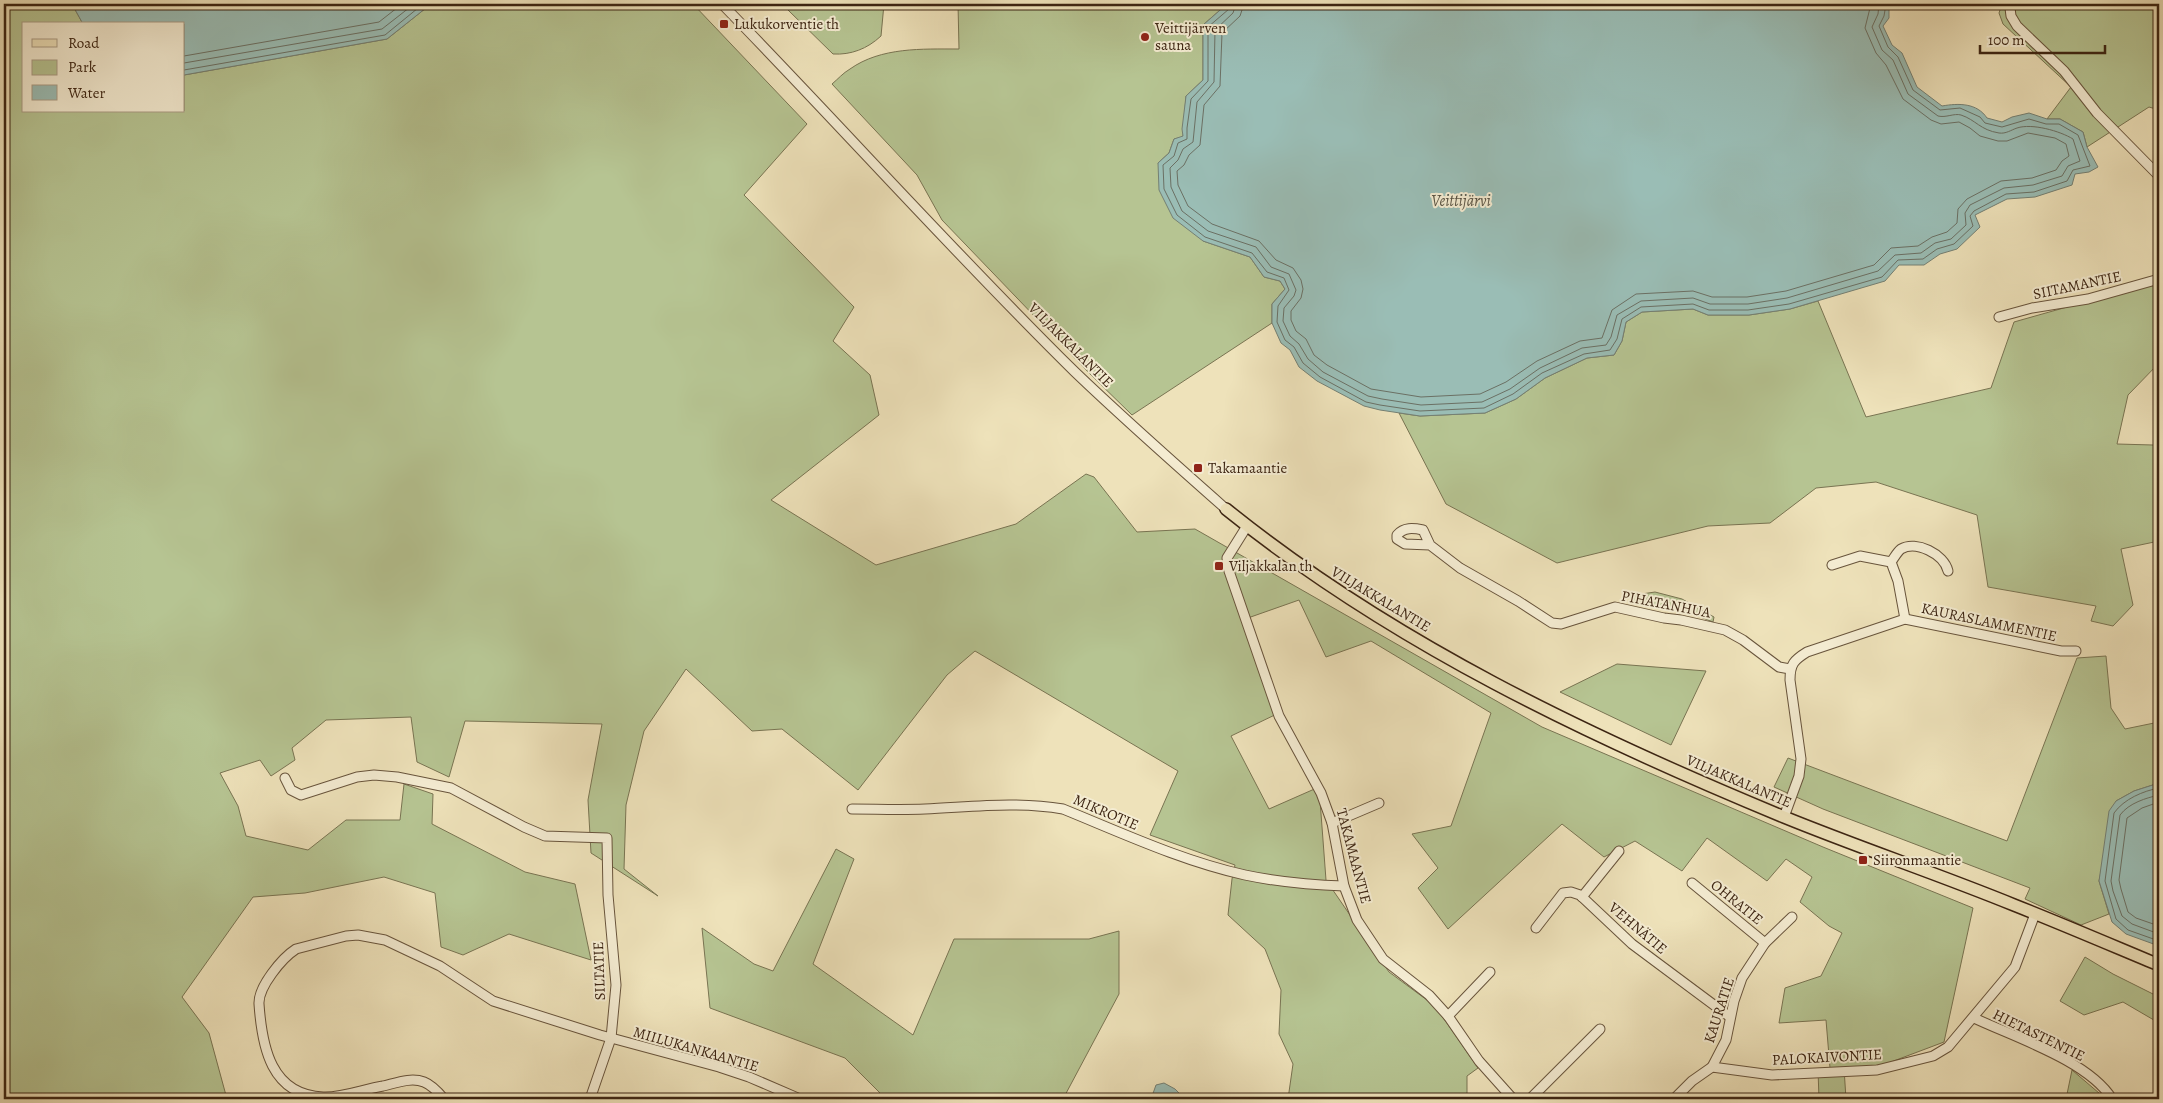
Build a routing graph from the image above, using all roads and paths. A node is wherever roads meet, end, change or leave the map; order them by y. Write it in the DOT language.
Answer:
graph roads {
  1 [pos="722,4"];
  2 [pos="2010,8"];
  3 [pos="2159,176"];
  4 [pos="2159,279"];
  5 [pos="1999,316"];
  6 [pos="1226,509"];
  7 [pos="1247,526"];
  8 [pos="1430,546"];
  9 [pos="1891,562"];
  10 [pos="1832,565"];
  11 [pos="1948,571"];
  12 [pos="1905,619"];
  13 [pos="2076,651"];
  14 [pos="1790,669"];
  15 [pos="285,778"];
  16 [pos="1379,802"];
  17 [pos="852,808"];
  18 [pos="1784,817"];
  19 [pos="1332,823"];
  20 [pos="1619,851"];
  21 [pos="1692,883"];
  22 [pos="1344,886"];
  23 [pos="1582,897"];
  24 [pos="2035,914"];
  25 [pos="1792,917"];
  26 [pos="1536,928"];
  27 [pos="1765,943"];
  28 [pos="2159,965"];
  29 [pos="1490,972"];
  30 [pos="1448,1016"];
  31 [pos="1730,1017"];
  32 [pos="1974,1018"];
  33 [pos="1600,1029"];
  34 [pos="611,1038"];
  35 [pos="1712,1068"];
  36 [pos="324,1098"];
  37 [pos="444,1099"];
  38 [pos="590,1099"];
  39 [pos="800,1099"];
  40 [pos="1513,1099"];
  41 [pos="1530,1099"];
  42 [pos="1674,1099"];
  43 [pos="2112,1099"];
  1 -- 6 [label="street, VILJAKKALANTIE"];
  2 -- 3 [label="street"];
  4 -- 5 [label="street, SIITAMANTIE"];
  6 -- 7 [label="main road, VILJAKKALANTIE"];
  7 -- 18 [label="main road, VILJAKKALANTIE"];
  7 -- 19 [label="street, TAKAMAANTIE"];
  8 -- 14 [label="street, PIHATANHUA"];
  9 -- 10 [label="street"];
  9 -- 11 [label="street"];
  9 -- 12 [label="street"];
  12 -- 13 [label="street, KAURASLAMMENTIE"];
  12 -- 14 [label="street, KAURASLAMMENTIE"];
  14 -- 18 [label="street"];
  15 -- 34 [label="street, SILTATIE"];
  16 -- 19 [label="street"];
  17 -- 22 [label="street, MIKROTIE"];
  18 -- 24 [label="main road, VILJAKKALANTIE"];
  19 -- 22 [label="street, TAKAMAANTIE"];
  20 -- 23 [label="street"];
  21 -- 27 [label="street, OHRATIE"];
  22 -- 30 [label="street, TAKAMAANTIE"];
  23 -- 26 [label="street"];
  23 -- 31 [label="street, VEHNÄTIE"];
  24 -- 28 [label="main road, VILJAKKALANTIE"];
  24 -- 32 [label="street, PALOKAIVONTIE"];
  25 -- 27 [label="street, KAURATIE"];
  27 -- 31 [label="street, KAURATIE"];
  29 -- 30 [label="street"];
  30 -- 40 [label="street, TAKAMAANTIE"];
  31 -- 35 [label="street, KAURATIE"];
  32 -- 35 [label="street, PALOKAIVONTIE"];
  32 -- 43 [label="street, HIETASTENTIE"];
  33 -- 41 [label="street"];
  34 -- 36 [label="street, MIILUKANKAANTIE"];
  34 -- 38 [label="street, SILTATIE"];
  34 -- 39 [label="street, MIILUKANKAANTIE"];
  35 -- 42 [label="street"];
  36 -- 37 [label="street"];
}
